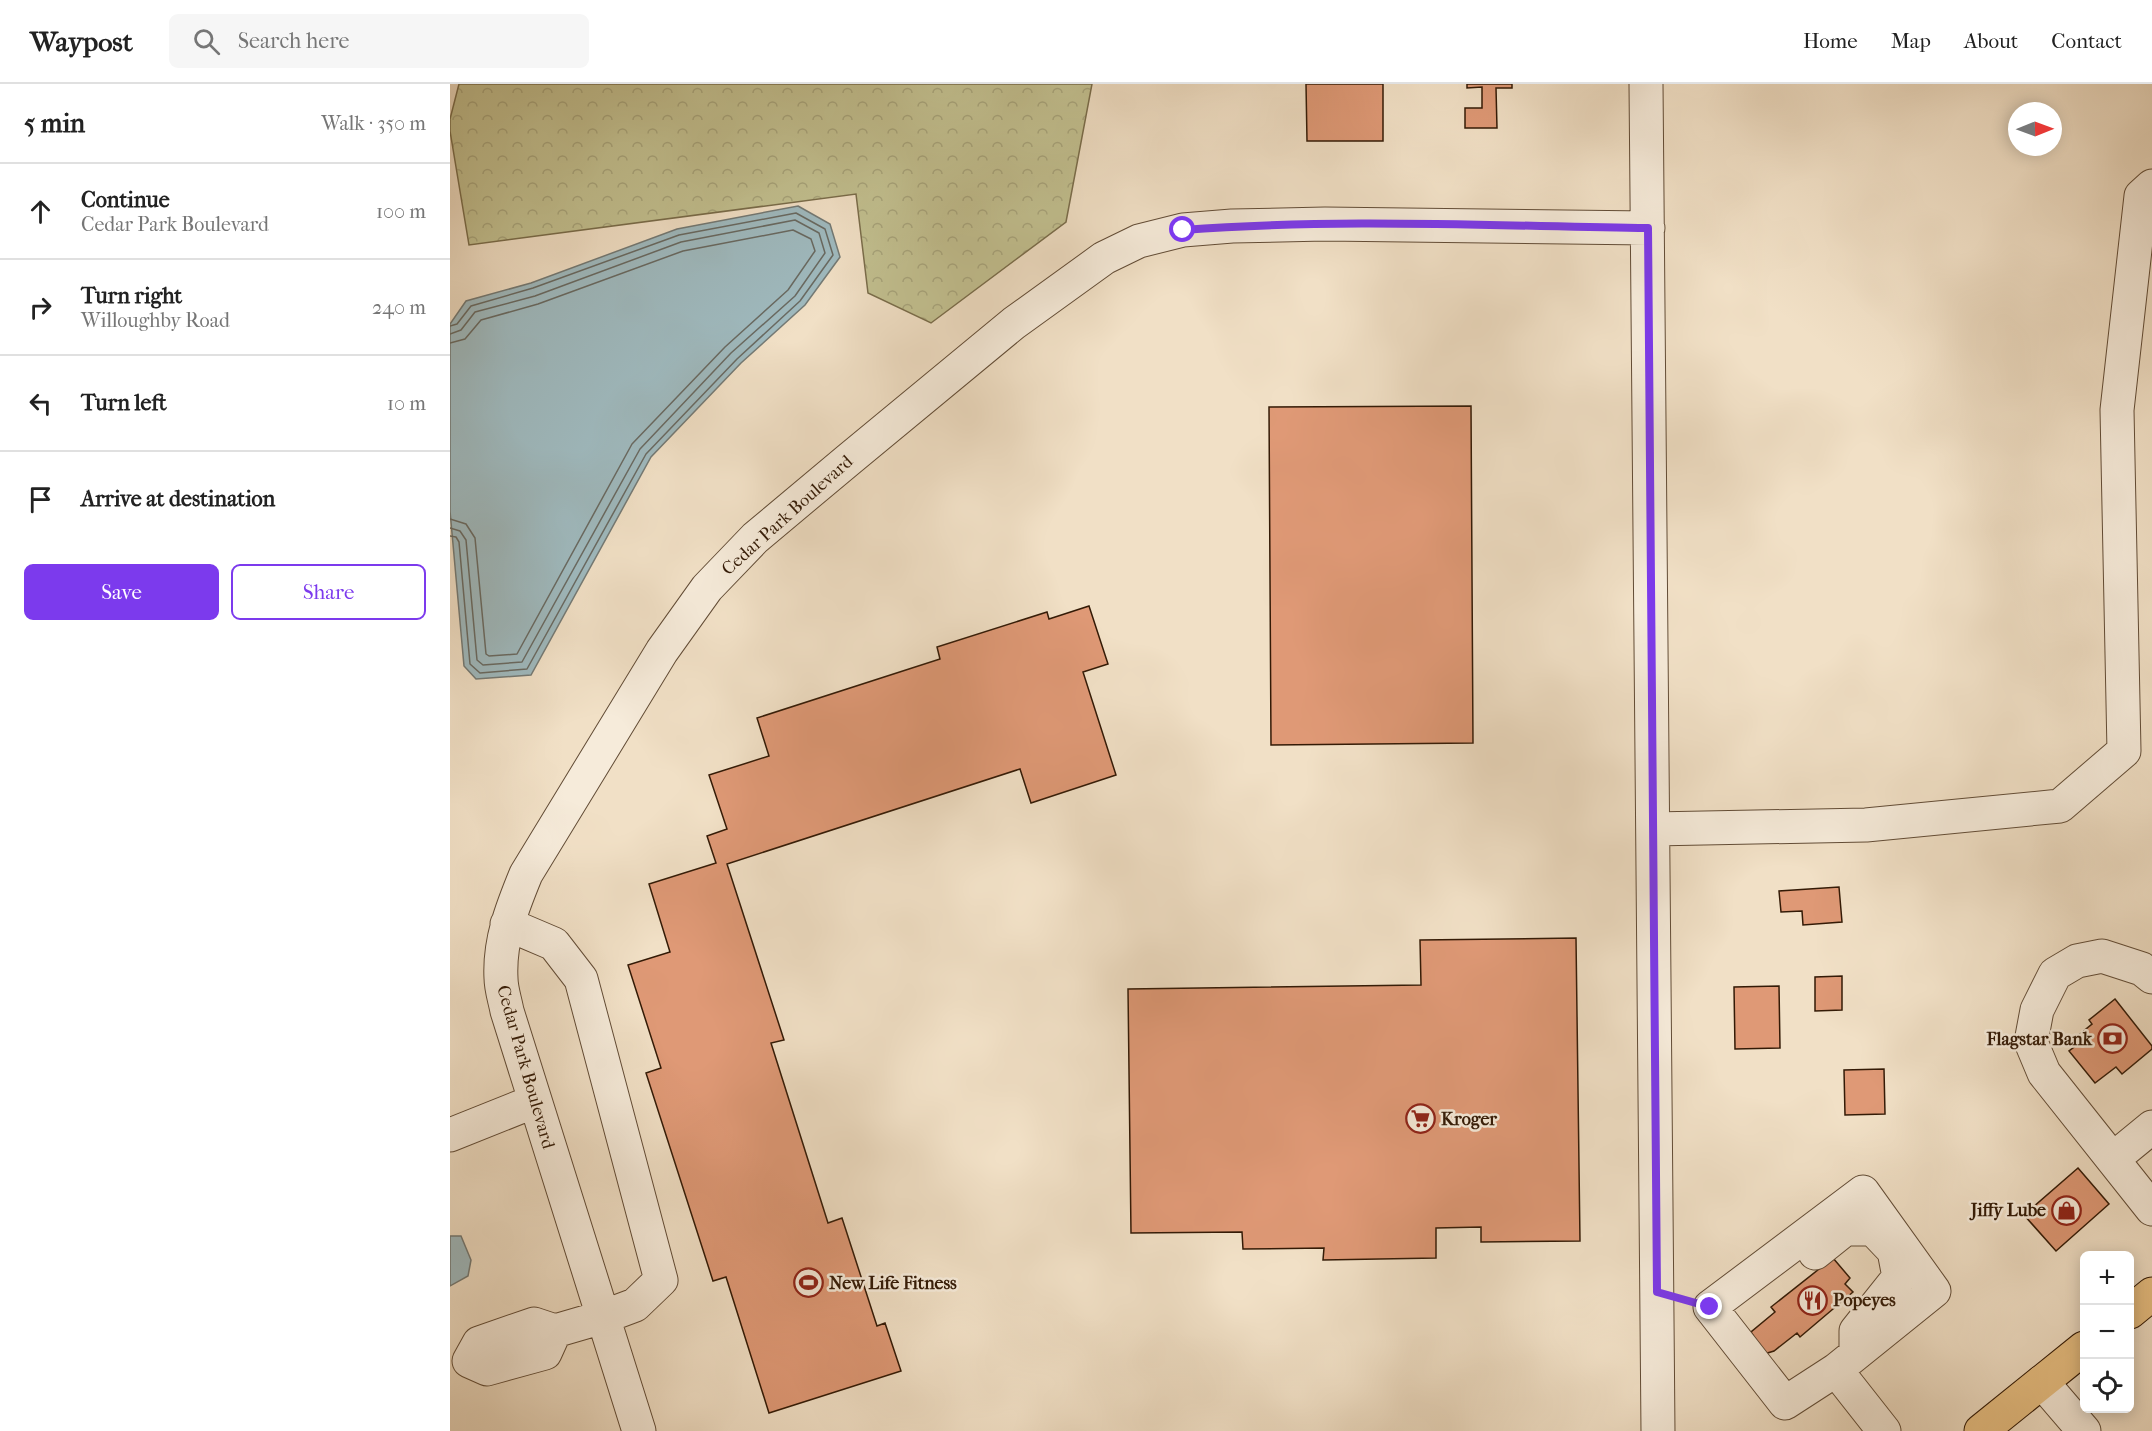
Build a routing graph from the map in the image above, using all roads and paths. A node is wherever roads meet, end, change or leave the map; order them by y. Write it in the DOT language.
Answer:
graph roads {
  1 [pos="1646,84"];
  2 [pos="2152,186"];
  3 [pos="1648,228"];
  4 [pos="1653,830"];
  5 [pos="507,924"];
  6 [pos="2152,977"];
  7 [pos="535,1101"];
  8 [pos="2152,1126"];
  9 [pos="450,1135"];
  10 [pos="2113,1160"];
  11 [pos="2152,1209"];
  12 [pos="1657,1292"];
  13 [pos="1710,1307"];
  14 [pos="603,1317"];
  15 [pos="2080,1352"];
  16 [pos="1846,1361"];
  17 [pos="460,1364"];
  18 [pos="2042,1382"];
  19 [pos="639,1431"];
  20 [pos="1658,1431"];
  21 [pos="1884,1431"];
  22 [pos="1981,1431"];
  23 [pos="2084,1431"];
  1 -- 3 [label="street"];
  2 -- 4 [label="street"];
  3 -- 4 [label="street"];
  3 -- 5 [label="street, Cedar Park Boulevard"];
  4 -- 12 [label="street"];
  5 -- 7 [label="street, Cedar Park Boulevard"];
  5 -- 14 [label="street"];
  6 -- 10 [label="street"];
  7 -- 9 [label="street"];
  7 -- 14 [label="street, Cedar Park Boulevard"];
  8 -- 10 [label="street"];
  10 -- 11 [label="street"];
  12 -- 13 [label="street"];
  12 -- 20 [label="street"];
  13 -- 16 [label="street"];
  13 -- 16 [label="street"];
  14 -- 17 [label="street"];
  14 -- 19 [label="street, Cedar Park Boulevard"];
  15 -- 18 [label="main road"];
  16 -- 21 [label="street"];
  18 -- 22 [label="main road"];
  18 -- 23 [label="street"];
}
